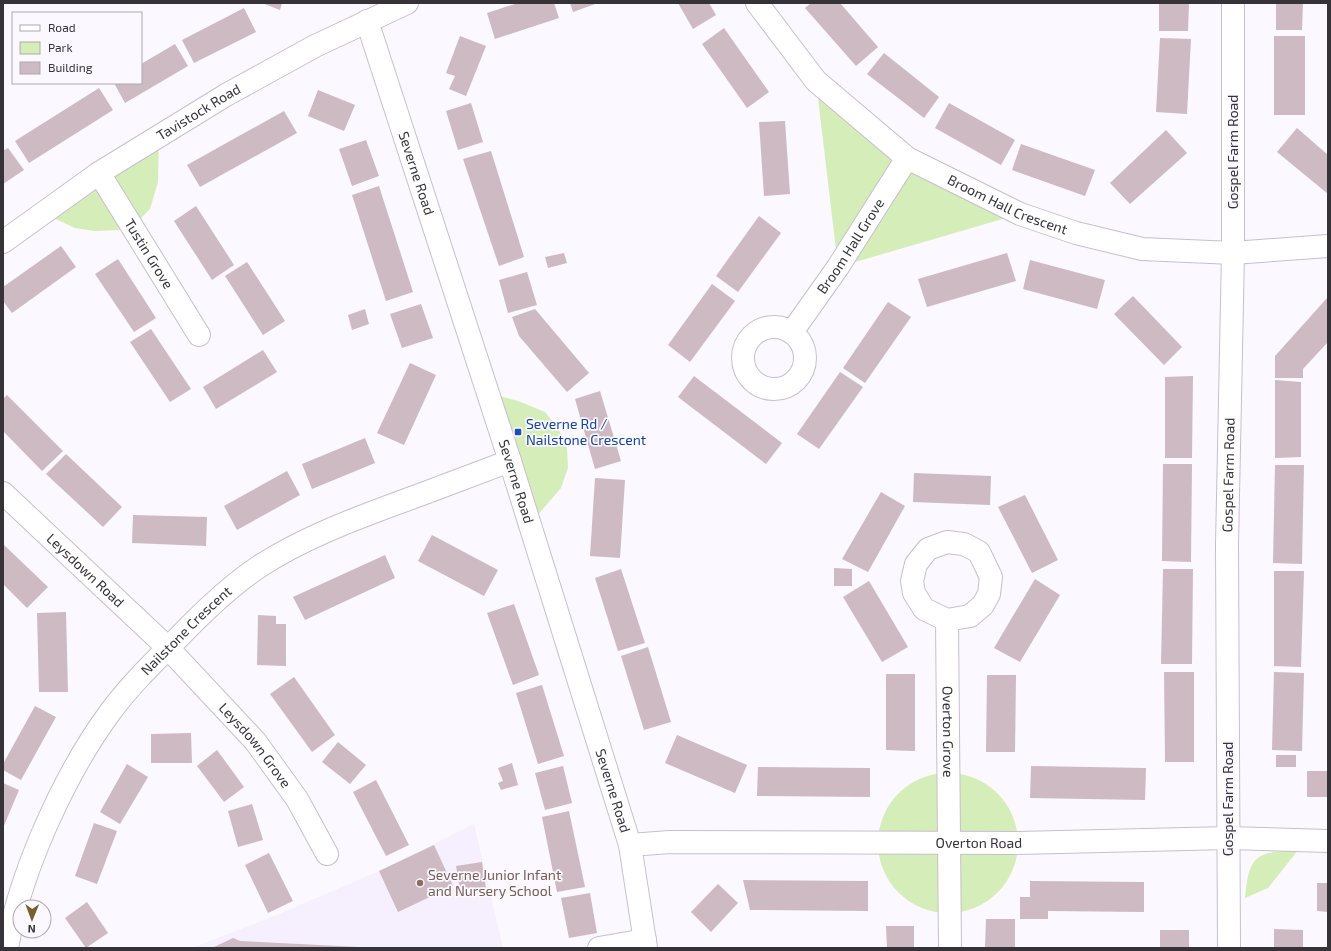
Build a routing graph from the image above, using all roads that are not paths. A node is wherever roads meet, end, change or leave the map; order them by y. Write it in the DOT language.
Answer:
graph roads {
  1 [pos="407,3"];
  2 [pos="756,3"];
  3 [pos="1233,3"];
  4 [pos="367,21"];
  5 [pos="907,158"];
  6 [pos="99,173"];
  7 [pos="3,242"];
  8 [pos="1328,246"];
  9 [pos="1233,253"];
  10 [pos="792,332"];
  11 [pos="199,335"];
  12 [pos="510,461"];
  13 [pos="3,493"];
  14 [pos="947,620"];
  15 [pos="168,648"];
  16 [pos="1229,838"];
  17 [pos="1328,840"];
  18 [pos="950,843"];
  19 [pos="630,845"];
  20 [pos="327,854"];
  21 [pos="645,944"];
  22 [pos="7,948"];
  23 [pos="599,948"];
  24 [pos="950,948"];
  25 [pos="1229,948"];
  1 -- 4 [label="street, Tavistock Road"];
  2 -- 5 [label="street, Broom Hall Crescent"];
  3 -- 9 [label="street, Gospel Farm Road"];
  4 -- 6 [label="street, Tavistock Road"];
  4 -- 12 [label="street, Severne Road"];
  5 -- 9 [label="street, Broom Hall Crescent"];
  5 -- 10 [label="street, Broom Hall Grove"];
  6 -- 7 [label="street, Tavistock Road"];
  6 -- 11 [label="street, Tustin Grove"];
  8 -- 9 [label="street, Broom Hall Crescent"];
  9 -- 16 [label="street, Gospel Farm Road"];
  12 -- 15 [label="street, Nailstone Crescent"];
  12 -- 19 [label="street, Severne Road"];
  13 -- 15 [label="street, Leysdown Road"];
  14 -- 18 [label="street, Overton Grove"];
  15 -- 20 [label="street, Leysdown Grove"];
  15 -- 22 [label="street, Nailstone Crescent"];
  16 -- 17 [label="street, Overton Road"];
  16 -- 18 [label="street, Overton Road"];
  16 -- 25 [label="street, Gospel Farm Road"];
  18 -- 19 [label="street, Overton Road"];
  18 -- 24 [label="street, Overton Grove"];
  19 -- 21 [label="street, Severne Road"];
  21 -- 23 [label="street"];
}
